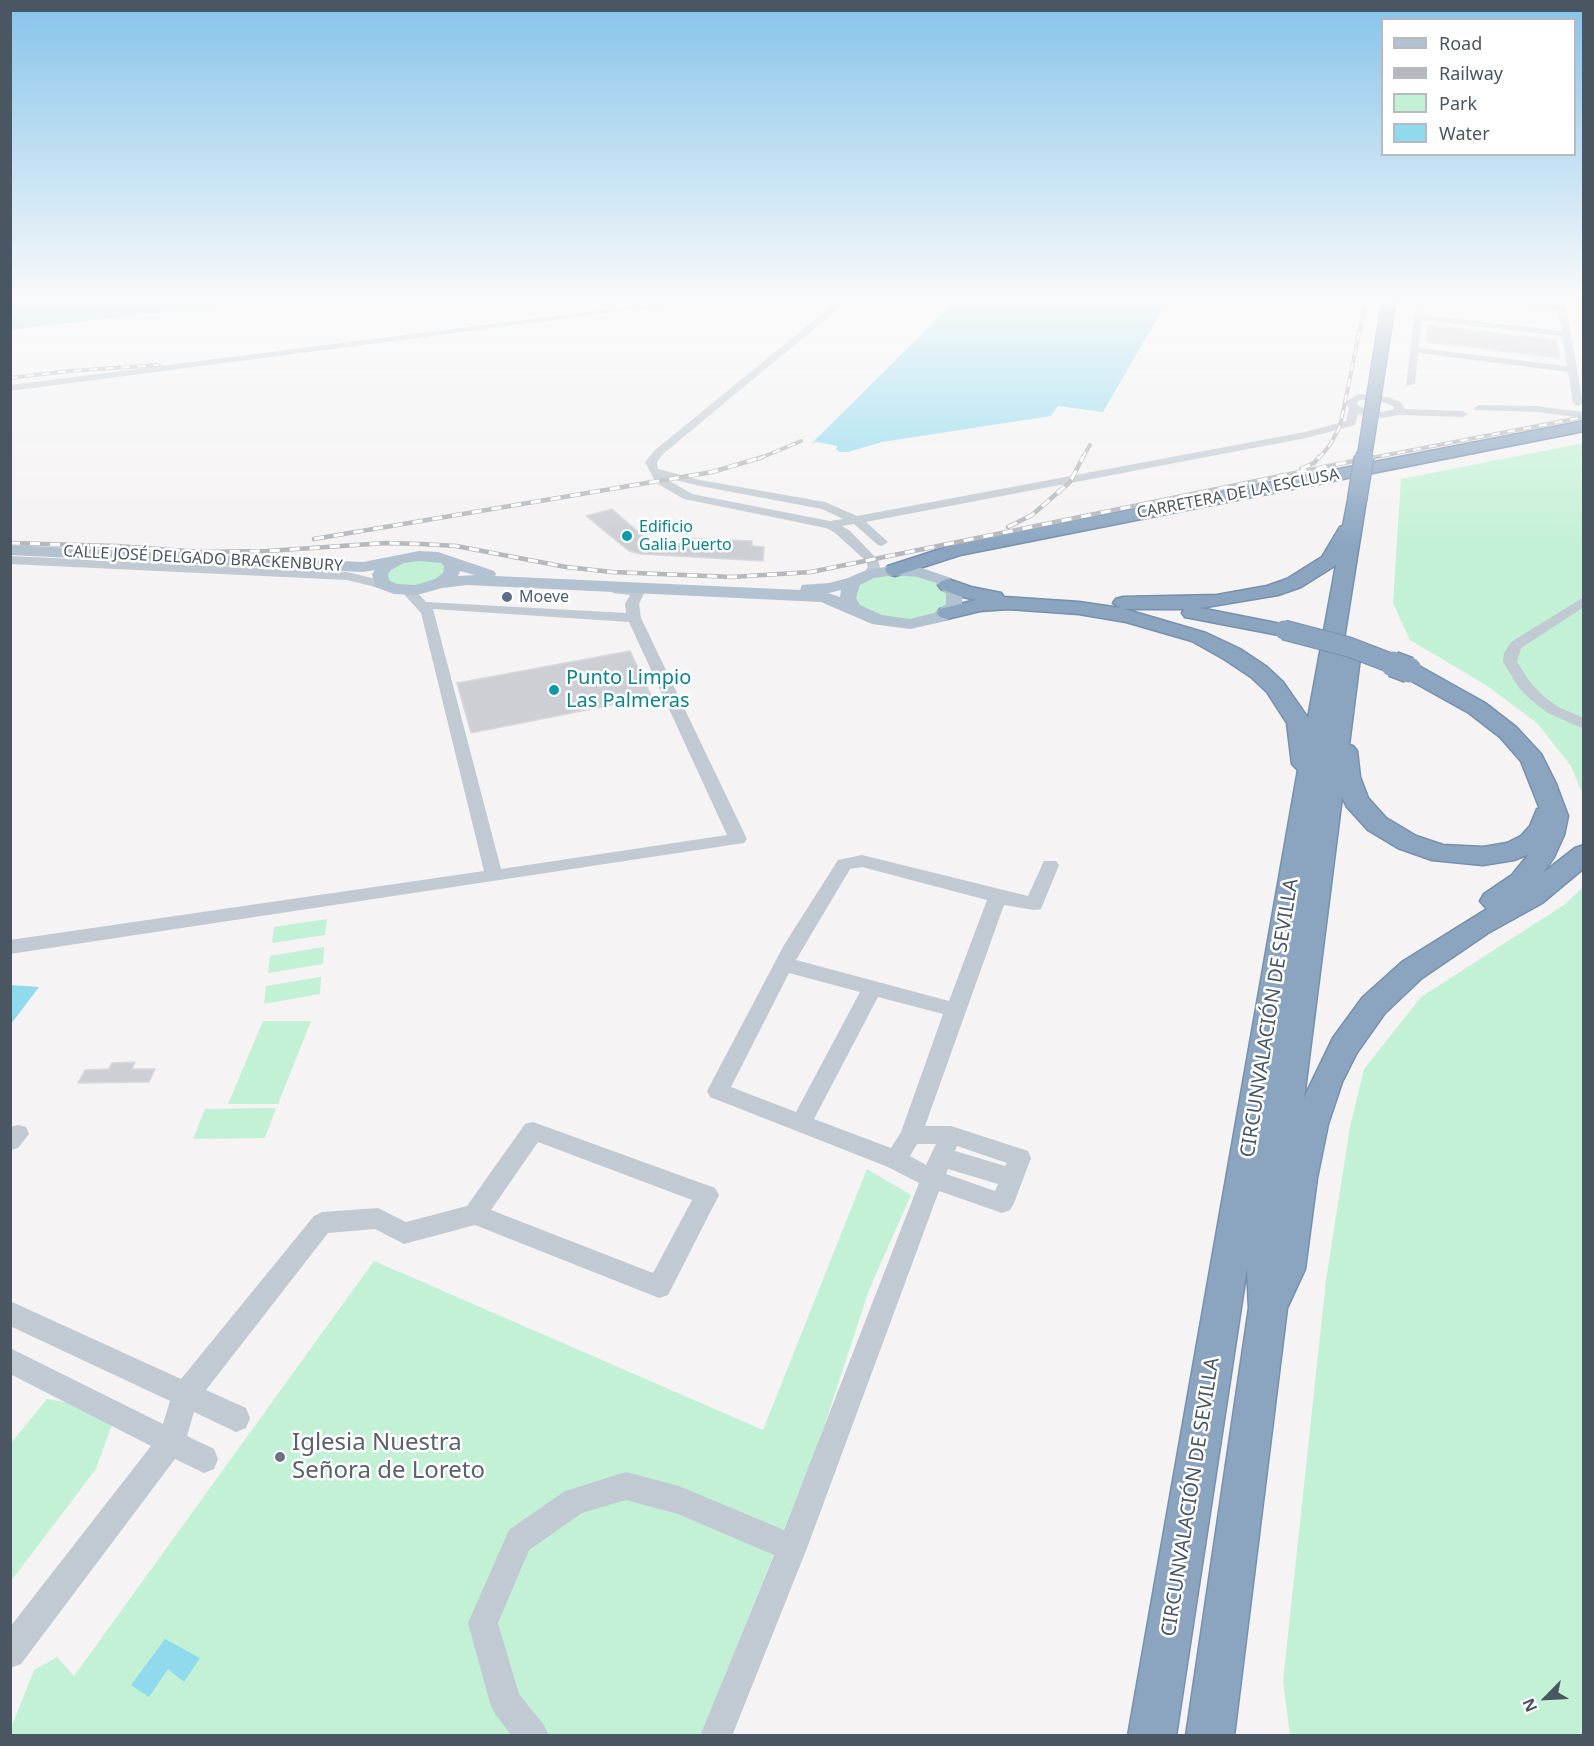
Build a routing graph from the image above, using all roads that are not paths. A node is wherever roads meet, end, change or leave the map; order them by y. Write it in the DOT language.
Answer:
graph roads {
  1 [pos="61,381"];
  2 [pos="745,381"];
  3 [pos="1378,381"];
  4 [pos="1385,381"];
  5 [pos="1574,381"];
  6 [pos="10,388"];
  7 [pos="1578,403"];
  8 [pos="1354,409"];
  9 [pos="1399,410"];
  10 [pos="1584,417"];
  11 [pos="1584,426"];
  12 [pos="1578,434"];
  13 [pos="655,471"];
  14 [pos="1361,506"];
  15 [pos="856,520"];
  16 [pos="830,525"];
  17 [pos="882,542"];
  18 [pos="10,550"];
  19 [pos="10,558"];
  20 [pos="396,561"];
  21 [pos="450,563"];
  22 [pos="895,570"];
  23 [pos="870,574"];
  24 [pos="382,582"];
  25 [pos="854,582"];
  26 [pos="945,583"];
  27 [pos="437,585"];
  28 [pos="408,591"];
  29 [pos="638,591"];
  30 [pos="730,591"];
  31 [pos="1584,601"];
  32 [pos="1078,605"];
  33 [pos="854,608"];
  34 [pos="429,609"];
  35 [pos="947,613"];
  36 [pos="634,618"];
  37 [pos="1342,715"];
  38 [pos="1584,724"];
  39 [pos="1306,795"];
  40 [pos="1550,803"];
  41 [pos="1584,854"];
  42 [pos="1050,865"];
  43 [pos="494,876"];
  44 [pos="998,897"];
  45 [pos="10,946"];
  46 [pos="784,964"];
  47 [pos="1412,970"];
  48 [pos="873,987"];
  49 [pos="955,1010"];
  50 [pos="801,1122"];
  51 [pos="951,1135"];
  52 [pos="911,1136"];
  53 [pos="896,1160"];
  54 [pos="937,1168"];
  55 [pos="475,1215"];
  56 [pos="1268,1308"];
  57 [pos="10,1313"];
  58 [pos="10,1360"];
  59 [pos="186,1394"];
  60 [pos="236,1418"];
  61 [pos="171,1442"];
  62 [pos="204,1459"];
  63 [pos="792,1548"];
  64 [pos="10,1653"];
  65 [pos="533,1736"];
  66 [pos="716,1736"];
  67 [pos="1152,1736"];
  68 [pos="1210,1736"];
  1 -- 6 [label="street"];
  2 -- 13 [label="street"];
  3 -- 14 [label="highway, CIRCUNVALACIÓN DE SEVILLA, bridge"];
  4 -- 14 [label="highway, CIRCUNVALACIÓN DE SEVILLA"];
  5 -- 7 [label="street"];
  8 -- 9 [label="street"];
  8 -- 9 [label="street"];
  8 -- 15 [label="street"];
  9 -- 10 [label="street"];
  11 -- 22 [label="highway, CARRETERA DE LA ESCLUSA"];
  12 -- 26 [label="highway, CARRETERA DE LA ESCLUSA"];
  13 -- 15 [label="street"];
  13 -- 16 [label="street"];
  14 -- 32 [label="highway"];
  14 -- 37 [label="highway, CIRCUNVALACIÓN DE SEVILLA"];
  14 -- 39 [label="highway, CIRCUNVALACIÓN DE SEVILLA"];
  15 -- 16 [label="street"];
  15 -- 17 [label="street"];
  16 -- 23 [label="street"];
  18 -- 20 [label="main road, CALLE JOSÉ DELGADO BRACKENBURY"];
  19 -- 24 [label="main road, CALLE JOSÉ DELGADO BRACKENBURY"];
  20 -- 21 [label="main road, CALLE JOSÉ DELGADO BRACKENBURY"];
  20 -- 24 [label="main road"];
  21 -- 25 [label="main road"];
  21 -- 27 [label="main road"];
  22 -- 23 [label="main road"];
  22 -- 26 [label="main road"];
  23 -- 25 [label="main road"];
  24 -- 28 [label="main road, CALLE JOSÉ DELGADO BRACKENBURY"];
  25 -- 33 [label="main road"];
  26 -- 32 [label="highway"];
  26 -- 35 [label="main road"];
  27 -- 28 [label="main road"];
  27 -- 29 [label="street"];
  27 -- 30 [label="main road"];
  27 -- 34 [label="street"];
  28 -- 34 [label="street"];
  29 -- 30 [label="street"];
  29 -- 36 [label="street"];
  30 -- 33 [label="main road"];
  31 -- 38 [label="street"];
  32 -- 35 [label="highway"];
  32 -- 39 [label="highway"];
  32 -- 40 [label="highway, bridge"];
  33 -- 35 [label="main road"];
  34 -- 36 [label="street"];
  34 -- 43 [label="street"];
  36 -- 43 [label="street"];
  37 -- 40 [label="highway"];
  37 -- 56 [label="highway, CIRCUNVALACIÓN DE SEVILLA"];
  39 -- 67 [label="highway, CIRCUNVALACIÓN DE SEVILLA"];
  40 -- 47 [label="highway"];
  41 -- 47 [label="highway"];
  42 -- 44 [label="street"];
  43 -- 45 [label="street"];
  44 -- 46 [label="street"];
  44 -- 49 [label="street"];
  46 -- 48 [label="street"];
  46 -- 50 [label="street"];
  47 -- 56 [label="highway"];
  48 -- 49 [label="street"];
  48 -- 50 [label="street"];
  49 -- 52 [label="street"];
  50 -- 53 [label="street"];
  51 -- 52 [label="street"];
  51 -- 54 [label="street"];
  51 -- 54 [label="street"];
  52 -- 53 [label="street"];
  53 -- 54 [label="street"];
  54 -- 63 [label="street"];
  55 -- 55 [label="street"];
  55 -- 59 [label="street"];
  56 -- 68 [label="highway, CIRCUNVALACIÓN DE SEVILLA"];
  57 -- 59 [label="street"];
  58 -- 61 [label="street"];
  59 -- 60 [label="street"];
  59 -- 61 [label="street"];
  61 -- 62 [label="street"];
  61 -- 64 [label="street"];
  63 -- 65 [label="street"];
  63 -- 66 [label="street"];
}
